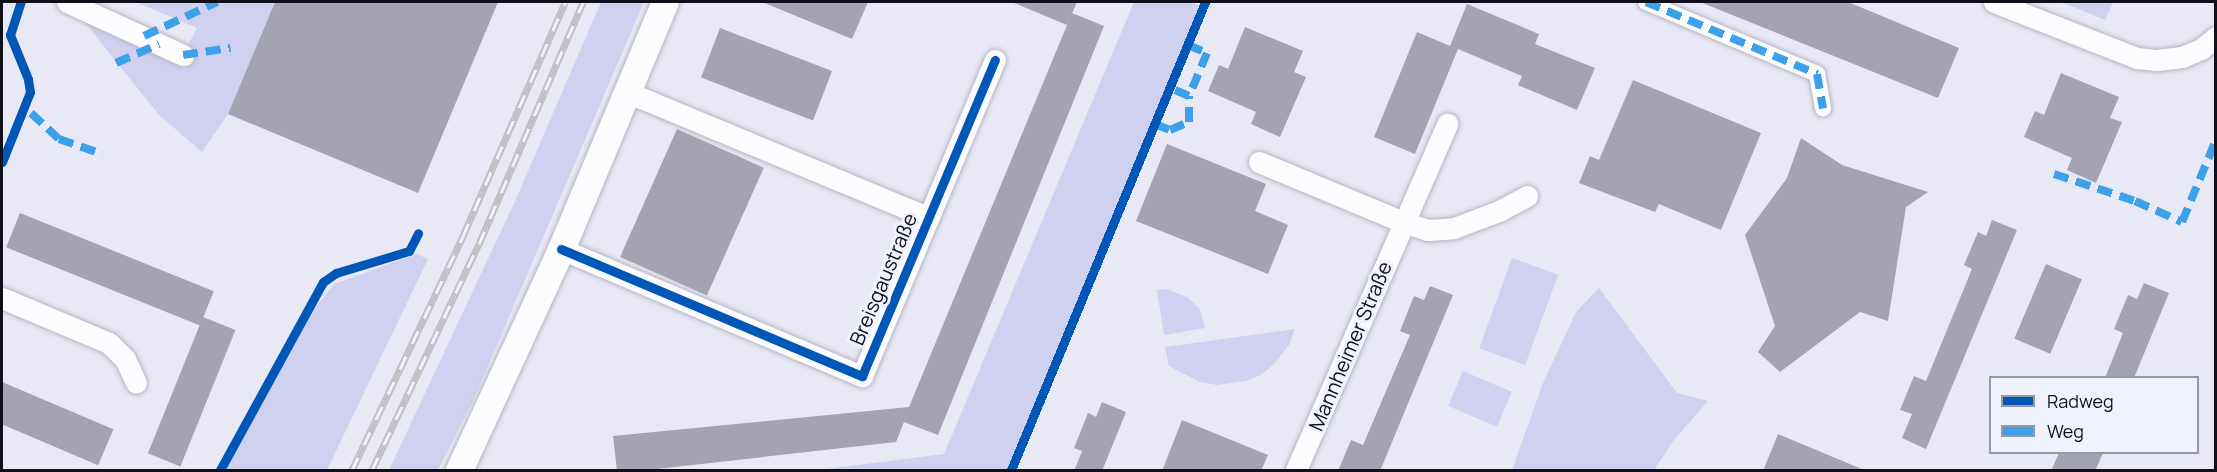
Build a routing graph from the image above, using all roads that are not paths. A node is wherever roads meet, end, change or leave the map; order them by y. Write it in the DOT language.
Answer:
graph roads {
  1 [pos="67,2"];
  2 [pos="664,2"];
  3 [pos="1646,2"];
  4 [pos="1994,2"];
  5 [pos="2216,37"];
  6 [pos="183,55"];
  7 [pos="995,60"];
  8 [pos="627,92"];
  9 [pos="1823,108"];
  10 [pos="1447,124"];
  11 [pos="1259,162"];
  12 [pos="1527,196"];
  13 [pos="928,218"];
  14 [pos="1403,222"];
  15 [pos="561,249"];
  16 [pos="2,298"];
  17 [pos="136,383"];
  18 [pos="459,471"];
  19 [pos="1296,471"];
  1 -- 6 [label="street"];
  2 -- 8 [label="street"];
  3 -- 9 [label="street"];
  4 -- 5 [label="street"];
  7 -- 13 [label="street, Breisgaustraße"];
  8 -- 13 [label="street, Breisgaustraße"];
  8 -- 15 [label="street"];
  10 -- 14 [label="street, Mannheimer Straße"];
  11 -- 14 [label="street"];
  12 -- 14 [label="street"];
  13 -- 15 [label="street, Breisgaustraße"];
  14 -- 19 [label="street, Mannheimer Straße"];
  15 -- 18 [label="street"];
  16 -- 17 [label="street"];
}
